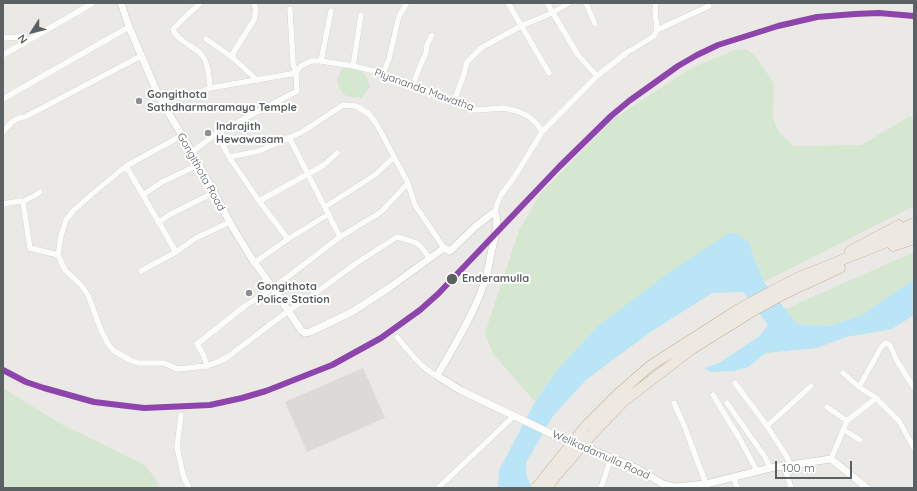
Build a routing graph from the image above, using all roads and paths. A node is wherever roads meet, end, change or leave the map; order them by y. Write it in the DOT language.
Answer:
graph roads {
  1 [pos="93,3"];
  2 [pos="121,3"];
  3 [pos="200,3"];
  4 [pos="254,3"];
  5 [pos="407,3"];
  6 [pos="508,3"];
  7 [pos="547,3"];
  8 [pos="569,3"];
  9 [pos="586,3"];
  10 [pos="656,3"];
  11 [pos="709,6"];
  12 [pos="290,9"];
  13 [pos="331,11"];
  14 [pos="552,13"];
  15 [pos="361,15"];
  16 [pos="595,24"];
  17 [pos="521,26"];
  18 [pos="129,27"];
  19 [pos="658,30"];
  20 [pos="432,35"];
  21 [pos="3,38"];
  22 [pos="206,39"];
  23 [pos="28,40"];
  24 [pos="3,55"];
  25 [pos="141,56"];
  26 [pos="233,58"];
  27 [pos="321,61"];
  28 [pos="353,66"];
  29 [pos="549,72"];
  30 [pos="296,73"];
  31 [pos="383,73"];
  32 [pos="597,76"];
  33 [pos="257,80"];
  34 [pos="413,86"];
  35 [pos="210,88"];
  36 [pos="3,99"];
  37 [pos="160,99"];
  38 [pos="454,101"];
  39 [pos="3,132"];
  40 [pos="542,132"];
  41 [pos="217,133"];
  42 [pos="182,136"];
  43 [pos="289,138"];
  44 [pos="192,152"];
  45 [pos="337,153"];
  46 [pos="229,157"];
  47 [pos="394,157"];
  48 [pos="198,165"];
  49 [pos="126,166"];
  50 [pos="308,174"];
  51 [pos="408,184"];
  52 [pos="40,192"];
  53 [pos="213,193"];
  54 [pos="143,195"];
  55 [pos="23,202"];
  56 [pos="259,202"];
  57 [pos="3,204"];
  58 [pos="325,207"];
  59 [pos="495,212"];
  60 [pos="329,214"];
  61 [pos="914,218"];
  62 [pos="159,222"];
  63 [pos="230,222"];
  64 [pos="914,223"];
  65 [pos="914,227"];
  66 [pos="914,231"];
  67 [pos="340,237"];
  68 [pos="288,239"];
  69 [pos="914,239"];
  70 [pos="444,248"];
  71 [pos="176,252"];
  72 [pos="845,254"];
  73 [pos="58,255"];
  74 [pos="429,258"];
  75 [pos="254,263"];
  76 [pos="819,268"];
  77 [pos="141,271"];
  78 [pos="797,278"];
  79 [pos="273,288"];
  80 [pos="781,291"];
  81 [pos="288,311"];
  82 [pos="398,338"];
  83 [pos="207,366"];
  84 [pos="843,373"];
  85 [pos="438,377"];
  86 [pos="735,383"];
  87 [pos="811,386"];
  88 [pos="859,387"];
  89 [pos="914,388"];
  90 [pos="712,395"];
  91 [pos="876,398"];
  92 [pos="674,403"];
  93 [pos="726,403"];
  94 [pos="827,406"];
  95 [pos="181,416"];
  96 [pos="514,416"];
  97 [pos="848,421"];
  98 [pos="767,426"];
  99 [pos="844,430"];
  100 [pos="860,440"];
  101 [pos="914,448"];
  102 [pos="611,458"];
  103 [pos="831,460"];
  104 [pos="787,466"];
  105 [pos="770,468"];
  106 [pos="757,471"];
  107 [pos="734,477"];
  108 [pos="710,485"];
  109 [pos="693,487"];
  110 [pos="189,488"];
  111 [pos="438,488"];
  112 [pos="536,488"];
  113 [pos="547,488"];
  114 [pos="601,488"];
  115 [pos="737,488"];
  116 [pos="791,488"];
  117 [pos="867,488"];
  1 -- 23 [label="street"];
  2 -- 18 [label="street, Gongithota Road"];
  3 -- 35 [label="street"];
  4 -- 26 [label="street"];
  5 -- 31 [label="street"];
  6 -- 17 [label="street"];
  7 -- 14 [label="street"];
  8 -- 14 [label="street"];
  9 -- 16 [label="street"];
  10 -- 19 [label="street"];
  11 -- 19 [label="street"];
  12 -- 30 [label="street"];
  13 -- 27 [label="street"];
  14 -- 17 [label="street"];
  14 -- 32 [label="street"];
  15 -- 28 [label="street"];
  17 -- 29 [label="street"];
  17 -- 38 [label="street"];
  18 -- 25 [label="street, Gongithota Road"];
  18 -- 36 [label="street"];
  19 -- 32 [label="street"];
  20 -- 34 [label="street"];
  21 -- 23 [label="street"];
  22 -- 26 [label="street"];
  23 -- 24 [label="street"];
  25 -- 37 [label="street, Gongithota Road"];
  25 -- 39 [label="street"];
  26 -- 33 [label="street"];
  27 -- 28 [label="street, Piyananda Mawatha"];
  27 -- 30 [label="street, Piyananda Mawatha"];
  28 -- 31 [label="street, Piyananda Mawatha"];
  30 -- 33 [label="street, Piyananda Mawatha"];
  30 -- 41 [label="street"];
  31 -- 34 [label="street, Piyananda Mawatha"];
  32 -- 40 [label="street"];
  33 -- 35 [label="street, Piyananda Mawatha"];
  34 -- 38 [label="street, Piyananda Mawatha"];
  35 -- 37 [label="street, Piyananda Mawatha"];
  37 -- 42 [label="street, Gongithota Road"];
  38 -- 40 [label="street, Piyananda Mawatha"];
  40 -- 59 [label="street"];
  41 -- 44 [label="street"];
  41 -- 46 [label="street"];
  42 -- 44 [label="street, Gongithota Road"];
  42 -- 49 [label="street"];
  43 -- 46 [label="street"];
  43 -- 47 [label="street"];
  43 -- 50 [label="street"];
  44 -- 48 [label="street, Gongithota Road"];
  45 -- 50 [label="street"];
  46 -- 56 [label="street"];
  47 -- 51 [label="street"];
  47 -- 58 [label="street"];
  48 -- 53 [label="street, Gongithota Road"];
  48 -- 54 [label="street"];
  49 -- 54 [label="street"];
  49 -- 73 [label="street"];
  50 -- 56 [label="street"];
  50 -- 58 [label="street"];
  51 -- 67 [label="street"];
  51 -- 70 [label="street"];
  52 -- 55 [label="street"];
  53 -- 62 [label="street"];
  53 -- 63 [label="street, Gongithota Road"];
  54 -- 62 [label="street"];
  55 -- 57 [label="street"];
  55 -- 73 [label="street"];
  56 -- 68 [label="street"];
  58 -- 60 [label="street"];
  59 -- 70 [label="street"];
  59 -- 85 [label="street"];
  60 -- 67 [label="street"];
  60 -- 68 [label="street"];
  61 -- 72 [label="highway"];
  62 -- 71 [label="street"];
  63 -- 71 [label="street"];
  63 -- 75 [label="street, Gongithota Road"];
  64 -- 72 [label="highway"];
  65 -- 76 [label="highway"];
  66 -- 78 [label="highway"];
  67 -- 79 [label="street"];
  68 -- 75 [label="street"];
  69 -- 80 [label="highway"];
  70 -- 74 [label="street"];
  71 -- 77 [label="street"];
  72 -- 76 [label="highway"];
  73 -- 83 [label="street"];
  74 -- 81 [label="street"];
  74 -- 81 [label="street, Gongithota Road"];
  75 -- 79 [label="street, Gongithota Road"];
  76 -- 78 [label="highway"];
  78 -- 80 [label="highway"];
  79 -- 81 [label="street, Gongithota Road"];
  79 -- 83 [label="street"];
  80 -- 112 [label="highway, bridge"];
  80 -- 113 [label="highway, bridge"];
  81 -- 83 [label="street"];
  82 -- 85 [label="street, Welikadamulla Road"];
  84 -- 88 [label="street"];
  85 -- 96 [label="street, Welikadamulla Road"];
  86 -- 98 [label="street"];
  87 -- 98 [label="street"];
  88 -- 89 [label="street"];
  88 -- 91 [label="street"];
  90 -- 106 [label="street"];
  91 -- 97 [label="street"];
  91 -- 101 [label="street"];
  92 -- 108 [label="street"];
  93 -- 105 [label="street"];
  94 -- 97 [label="street"];
  95 -- 110 [label="street"];
  96 -- 102 [label="street, Welikadamulla Road"];
  96 -- 111 [label="street"];
  97 -- 99 [label="street"];
  98 -- 104 [label="street"];
  99 -- 100 [label="street"];
  99 -- 103 [label="street"];
  102 -- 109 [label="street, Welikadamulla Road"];
  102 -- 114 [label="street"];
  103 -- 104 [label="street, Welikadamulla Road"];
  103 -- 117 [label="street"];
  104 -- 105 [label="street, Welikadamulla Road"];
  104 -- 116 [label="street"];
  105 -- 106 [label="street, Welikadamulla Road"];
  106 -- 107 [label="street, Welikadamulla Road"];
  107 -- 108 [label="street, Welikadamulla Road"];
  107 -- 115 [label="street"];
  108 -- 109 [label="street, Welikadamulla Road"];
}
